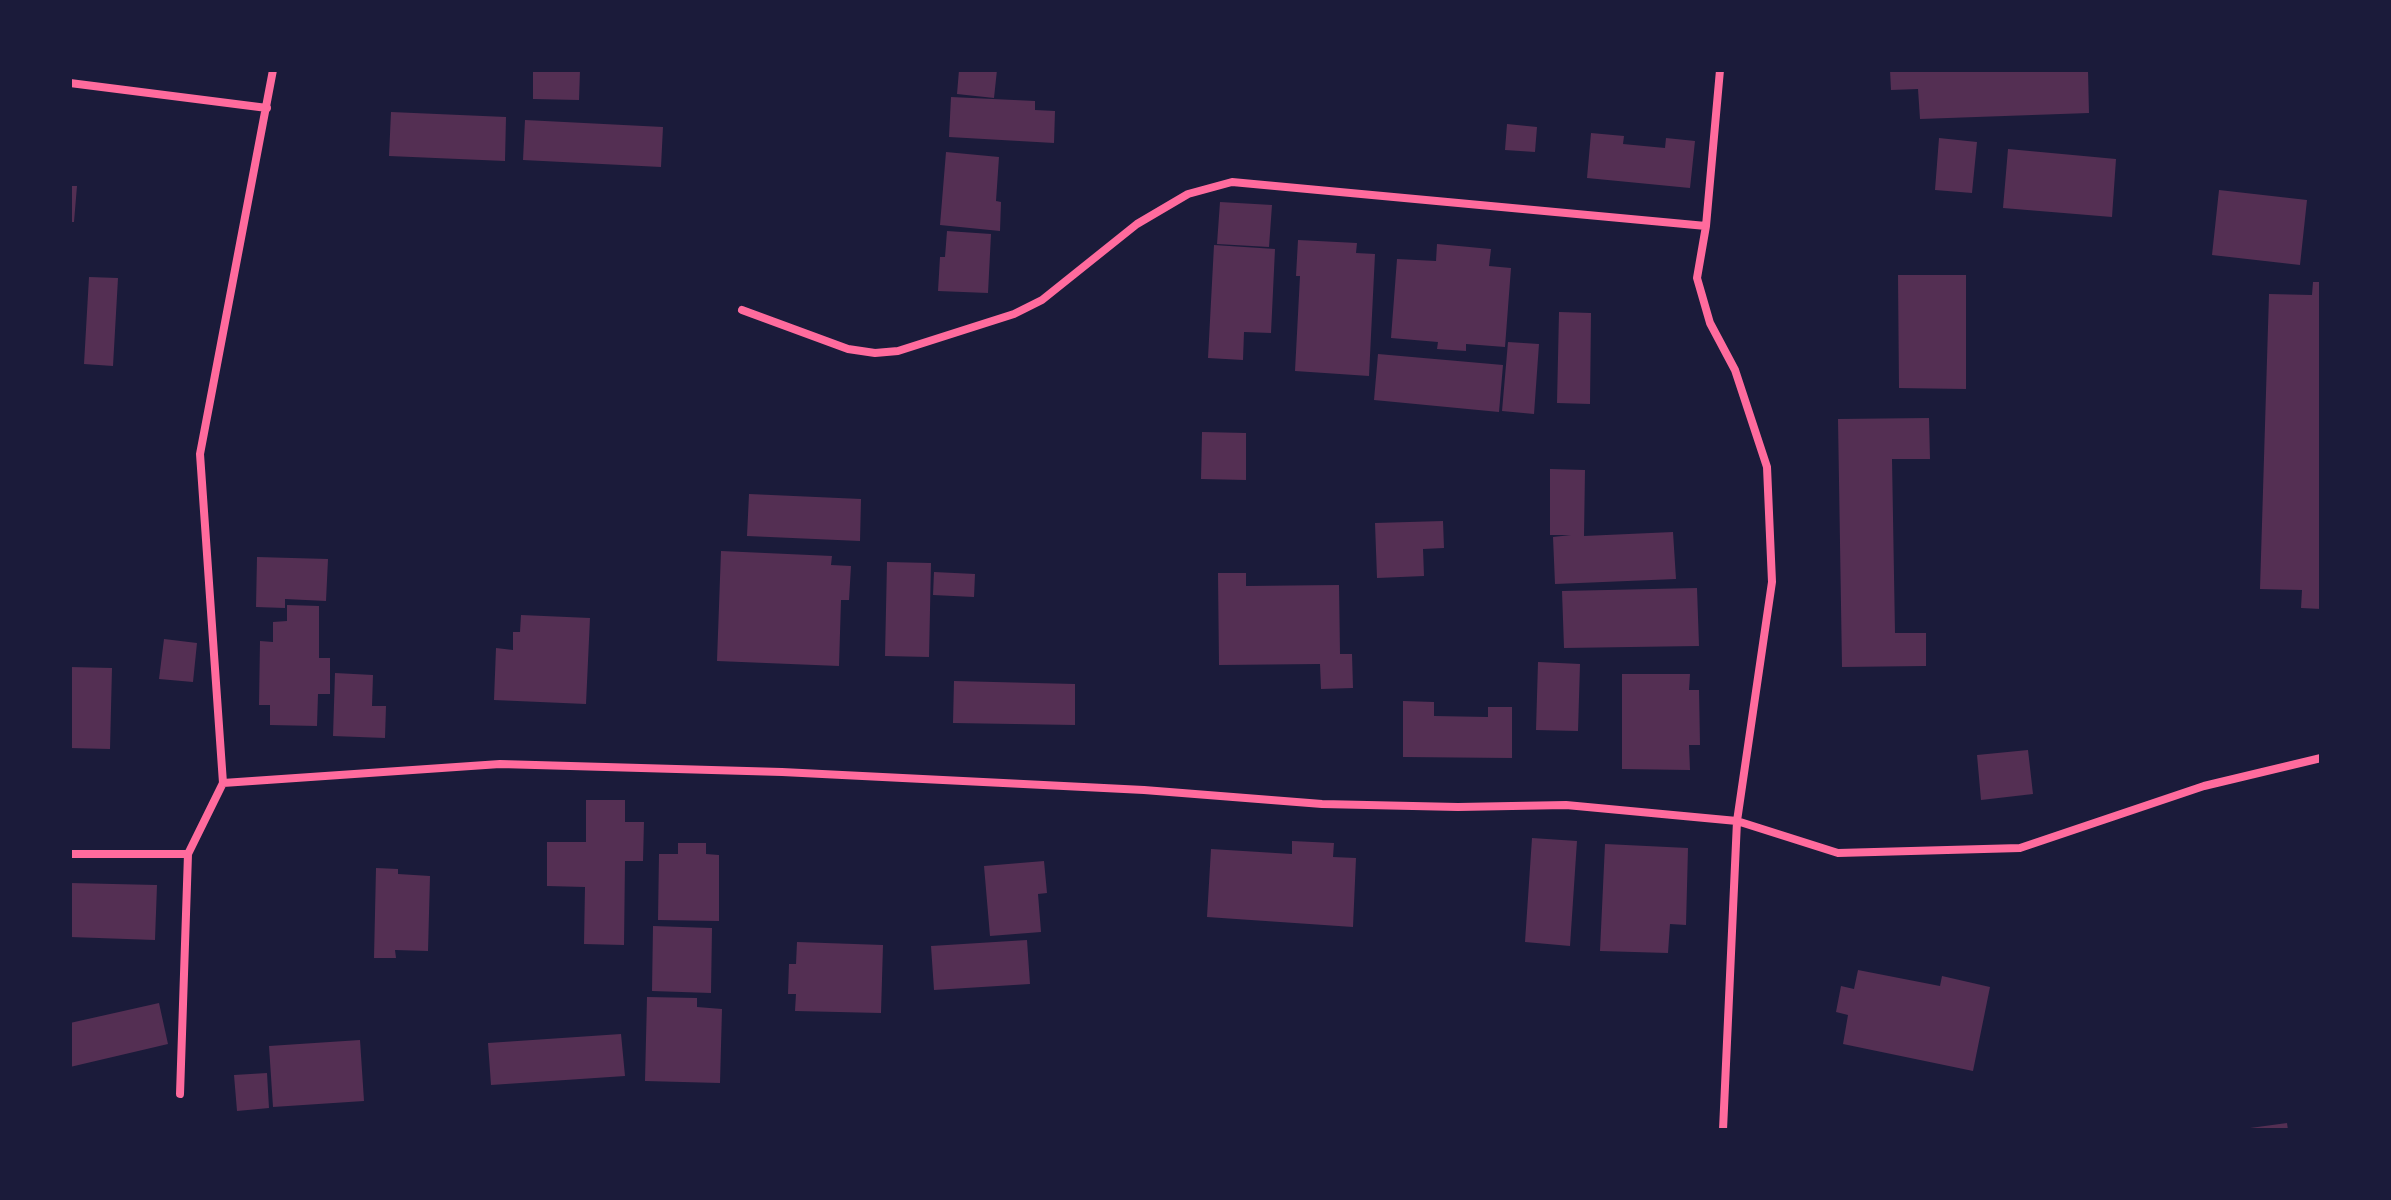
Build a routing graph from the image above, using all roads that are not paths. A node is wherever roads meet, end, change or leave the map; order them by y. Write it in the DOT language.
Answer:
graph roads {
  1 [pos="273,70"];
  2 [pos="1720,70"];
  3 [pos="70,83"];
  4 [pos="267,108"];
  5 [pos="1706,226"];
  6 [pos="742,310"];
  7 [pos="2321,758"];
  8 [pos="223,783"];
  9 [pos="1737,821"];
  10 [pos="70,854"];
  11 [pos="188,854"];
  12 [pos="180,1094"];
  13 [pos="1723,1130"];
  1 -- 4 [label="street"];
  2 -- 5 [label="street"];
  3 -- 4 [label="street"];
  4 -- 8 [label="street"];
  5 -- 6 [label="street"];
  5 -- 9 [label="street"];
  7 -- 9 [label="street"];
  8 -- 9 [label="street"];
  8 -- 11 [label="street"];
  9 -- 13 [label="street"];
  10 -- 11 [label="street"];
  11 -- 12 [label="street"];
}
